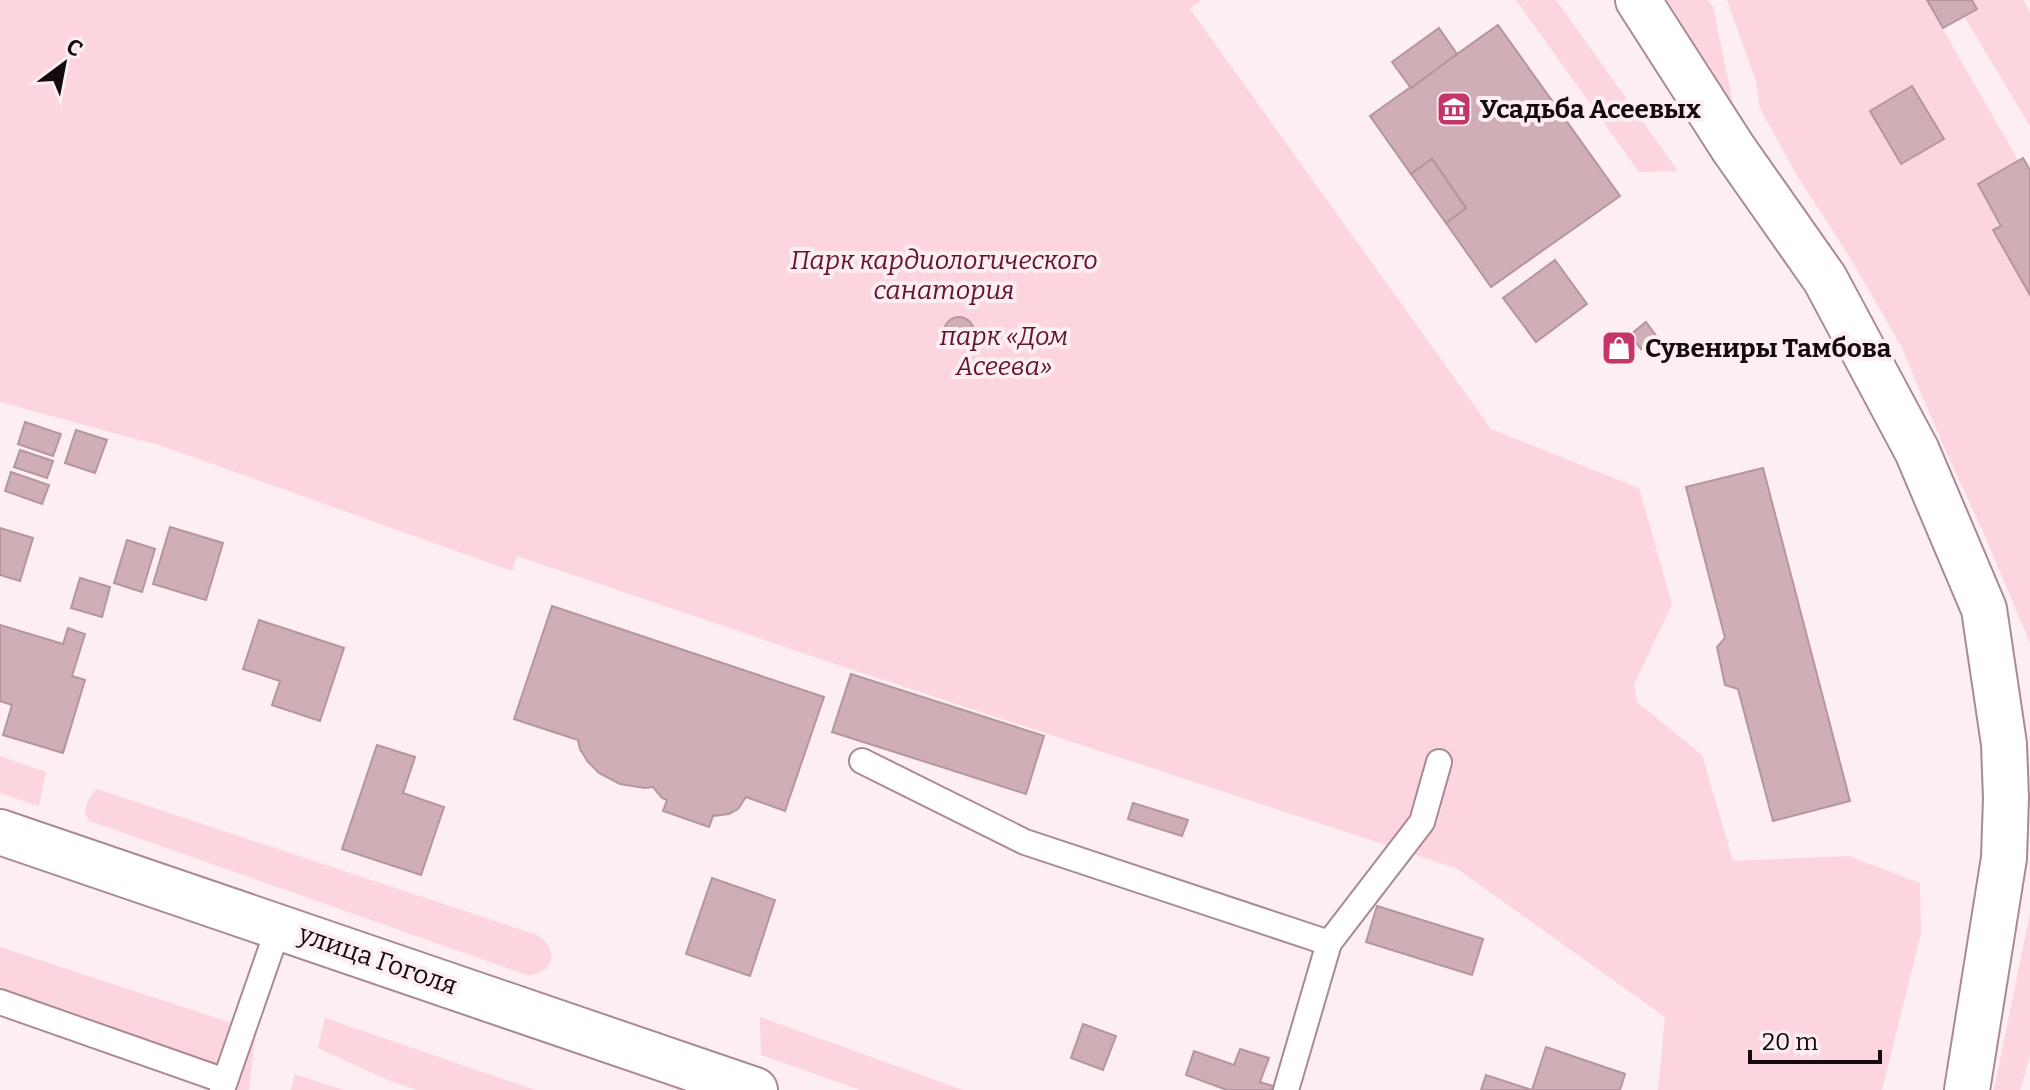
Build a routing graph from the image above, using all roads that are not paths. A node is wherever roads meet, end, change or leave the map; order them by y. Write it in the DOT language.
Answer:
graph roads {
  1 [pos="1638,0"];
  2 [pos="2017,748"];
  3 [pos="862,761"];
  4 [pos="1439,762"];
  5 [pos="0,832"];
  6 [pos="279,926"];
  7 [pos="1329,943"];
  8 [pos="0,1002"];
  9 [pos="223,1086"];
  10 [pos="731,1086"];
  11 [pos="1286,1090"];
  12 [pos="1967,1090"];
  1 -- 2 [label="street"];
  2 -- 12 [label="street"];
  3 -- 7 [label="lane"];
  4 -- 7 [label="lane"];
  5 -- 6 [label="street, улица Гоголя"];
  6 -- 9 [label="lane"];
  6 -- 10 [label="street, улица Гоголя"];
  7 -- 11 [label="lane"];
  8 -- 9 [label="lane"];
}
